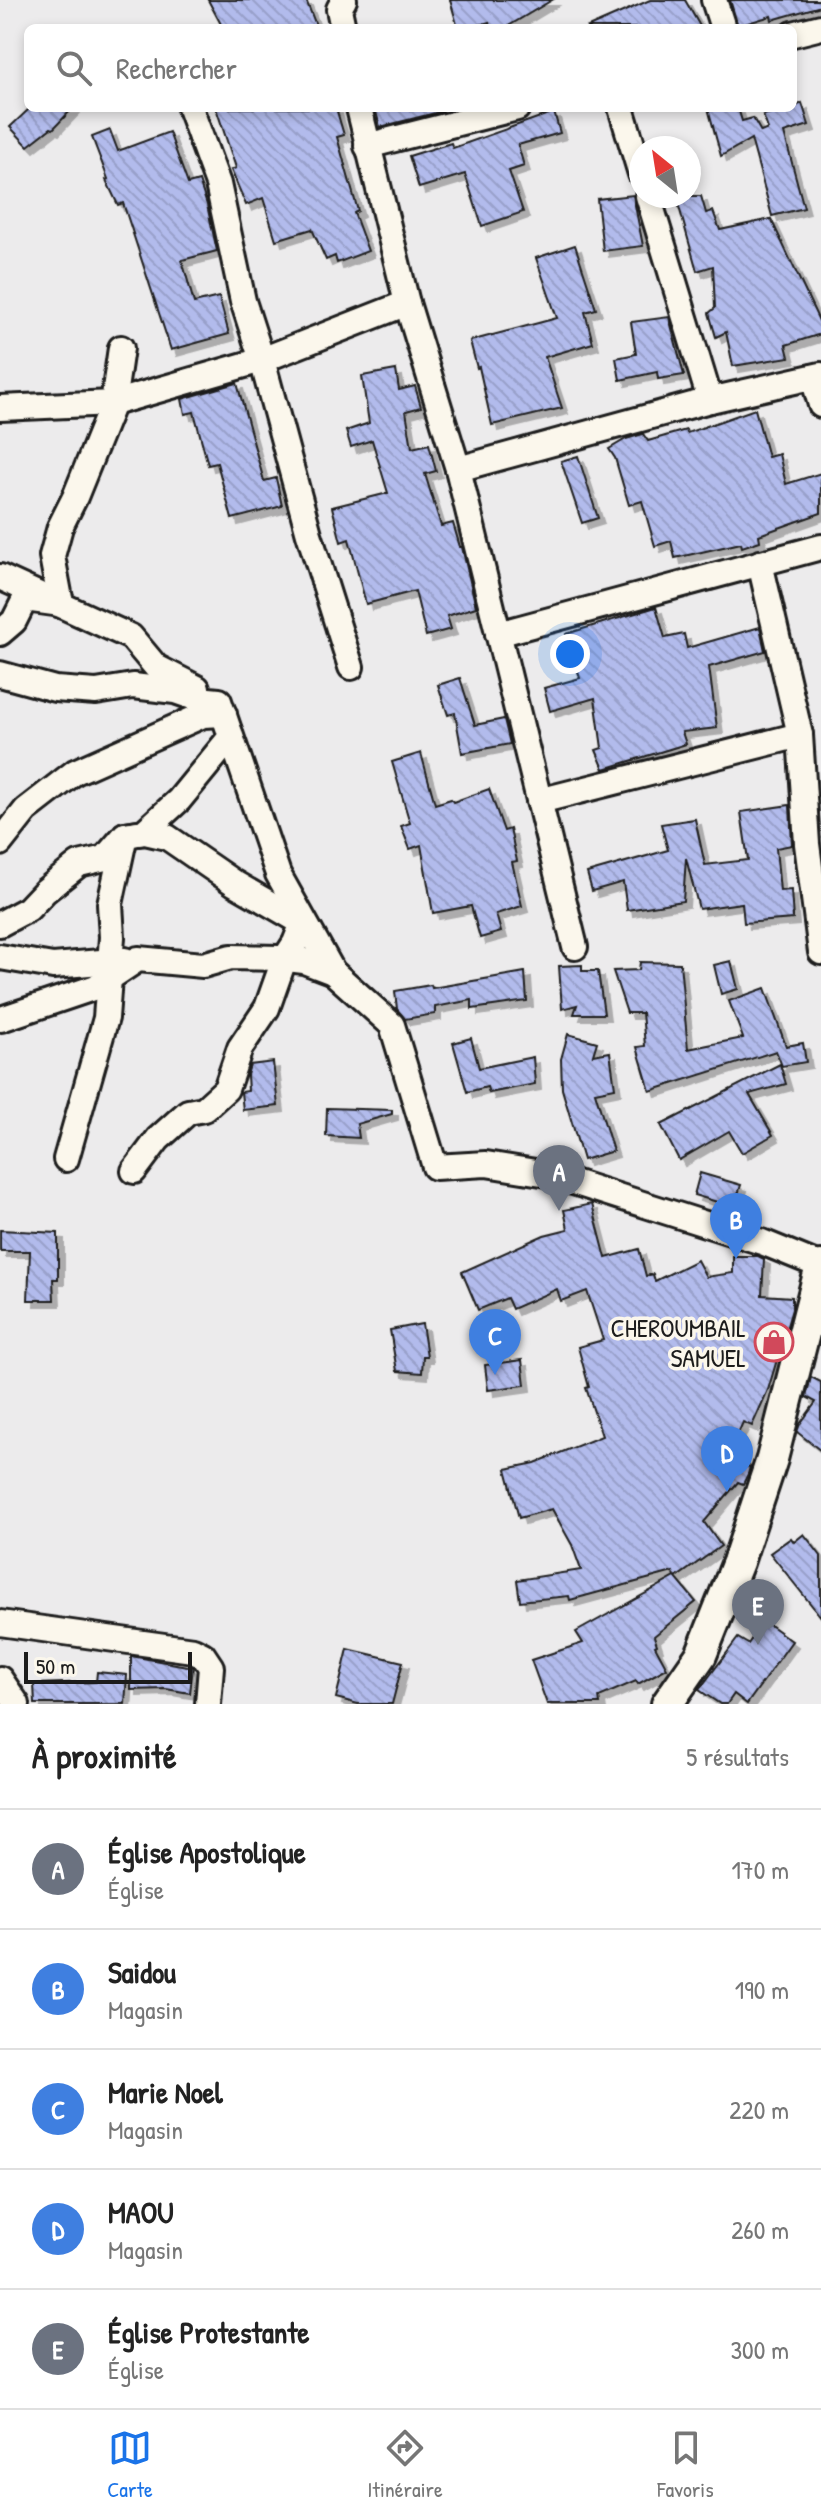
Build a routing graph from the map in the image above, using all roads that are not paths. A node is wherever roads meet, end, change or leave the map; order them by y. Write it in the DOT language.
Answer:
graph roads {
  1 [pos="344,0"];
  2 [pos="714,0"];
  3 [pos="342,24"];
  4 [pos="722,24"];
  5 [pos="821,28"];
  6 [pos="797,33"];
  7 [pos="191,112"];
  8 [pos="360,112"];
  9 [pos="501,112"];
  10 [pos="622,112"];
  11 [pos="629,136"];
  12 [pos="367,146"];
  13 [pos="652,208"];
  14 [pos="407,303"];
  15 [pos="121,348"];
  16 [pos="262,360"];
  17 [pos="817,376"];
  18 [pos="710,400"];
  19 [pos="113,403"];
  20 [pos="821,405"];
  21 [pos="0,408"];
  22 [pos="458,469"];
  23 [pos="821,547"];
  24 [pos="760,563"];
  25 [pos="0,577"];
  26 [pos="61,604"];
  27 [pos="0,633"];
  28 [pos="498,634"];
  29 [pos="351,667"];
  30 [pos="0,674"];
  31 [pos="221,716"];
  32 [pos="800,735"];
  33 [pos="539,801"];
  34 [pos="125,835"];
  35 [pos="0,843"];
  36 [pos="0,924"];
  37 [pos="575,947"];
  38 [pos="821,952"];
  39 [pos="0,957"];
  40 [pos="284,960"];
  41 [pos="110,970"];
  42 [pos="333,972"];
  43 [pos="1,1019"];
  44 [pos="66,1159"];
  45 [pos="134,1171"];
  46 [pos="821,1266"];
  47 [pos="0,1623"];
  48 [pos="0,1679"];
  49 [pos="209,1703"];
  50 [pos="17,1704"];
  51 [pos="667,1704"];
  1 -- 3 [label="street"];
  2 -- 4 [label="street"];
  5 -- 6 [label="street"];
  7 -- 16 [label="street"];
  8 -- 12 [label="street"];
  9 -- 12 [label="street"];
  10 -- 11 [label="street"];
  12 -- 14 [label="street"];
  13 -- 18 [label="street"];
  14 -- 16 [label="street"];
  14 -- 22 [label="street"];
  15 -- 19 [label="street"];
  16 -- 19 [label="street"];
  16 -- 29 [label="street"];
  17 -- 18 [label="street"];
  17 -- 20 [label="street"];
  18 -- 22 [label="street"];
  19 -- 21 [label="street"];
  19 -- 26 [label="street"];
  22 -- 28 [label="street"];
  23 -- 24 [label="street"];
  24 -- 28 [label="street"];
  24 -- 32 [label="street"];
  25 -- 26 [label="street"];
  26 -- 27 [label="street"];
  26 -- 31 [label="street"];
  28 -- 33 [label="street"];
  30 -- 31 [label="street"];
  31 -- 34 [label="street"];
  31 -- 35 [label="street"];
  31 -- 42 [label="street"];
  32 -- 33 [label="street"];
  32 -- 38 [label="street"];
  33 -- 37 [label="street"];
  34 -- 36 [label="street"];
  34 -- 40 [label="street"];
  34 -- 41 [label="street"];
  39 -- 41 [label="street"];
  40 -- 41 [label="street"];
  40 -- 42 [label="street"];
  40 -- 45 [label="street"];
  41 -- 43 [label="street"];
  41 -- 44 [label="street"];
  42 -- 46 [label="street"];
  46 -- 51 [label="street"];
  47 -- 49 [label="street"];
  48 -- 50 [label="street"];
}
